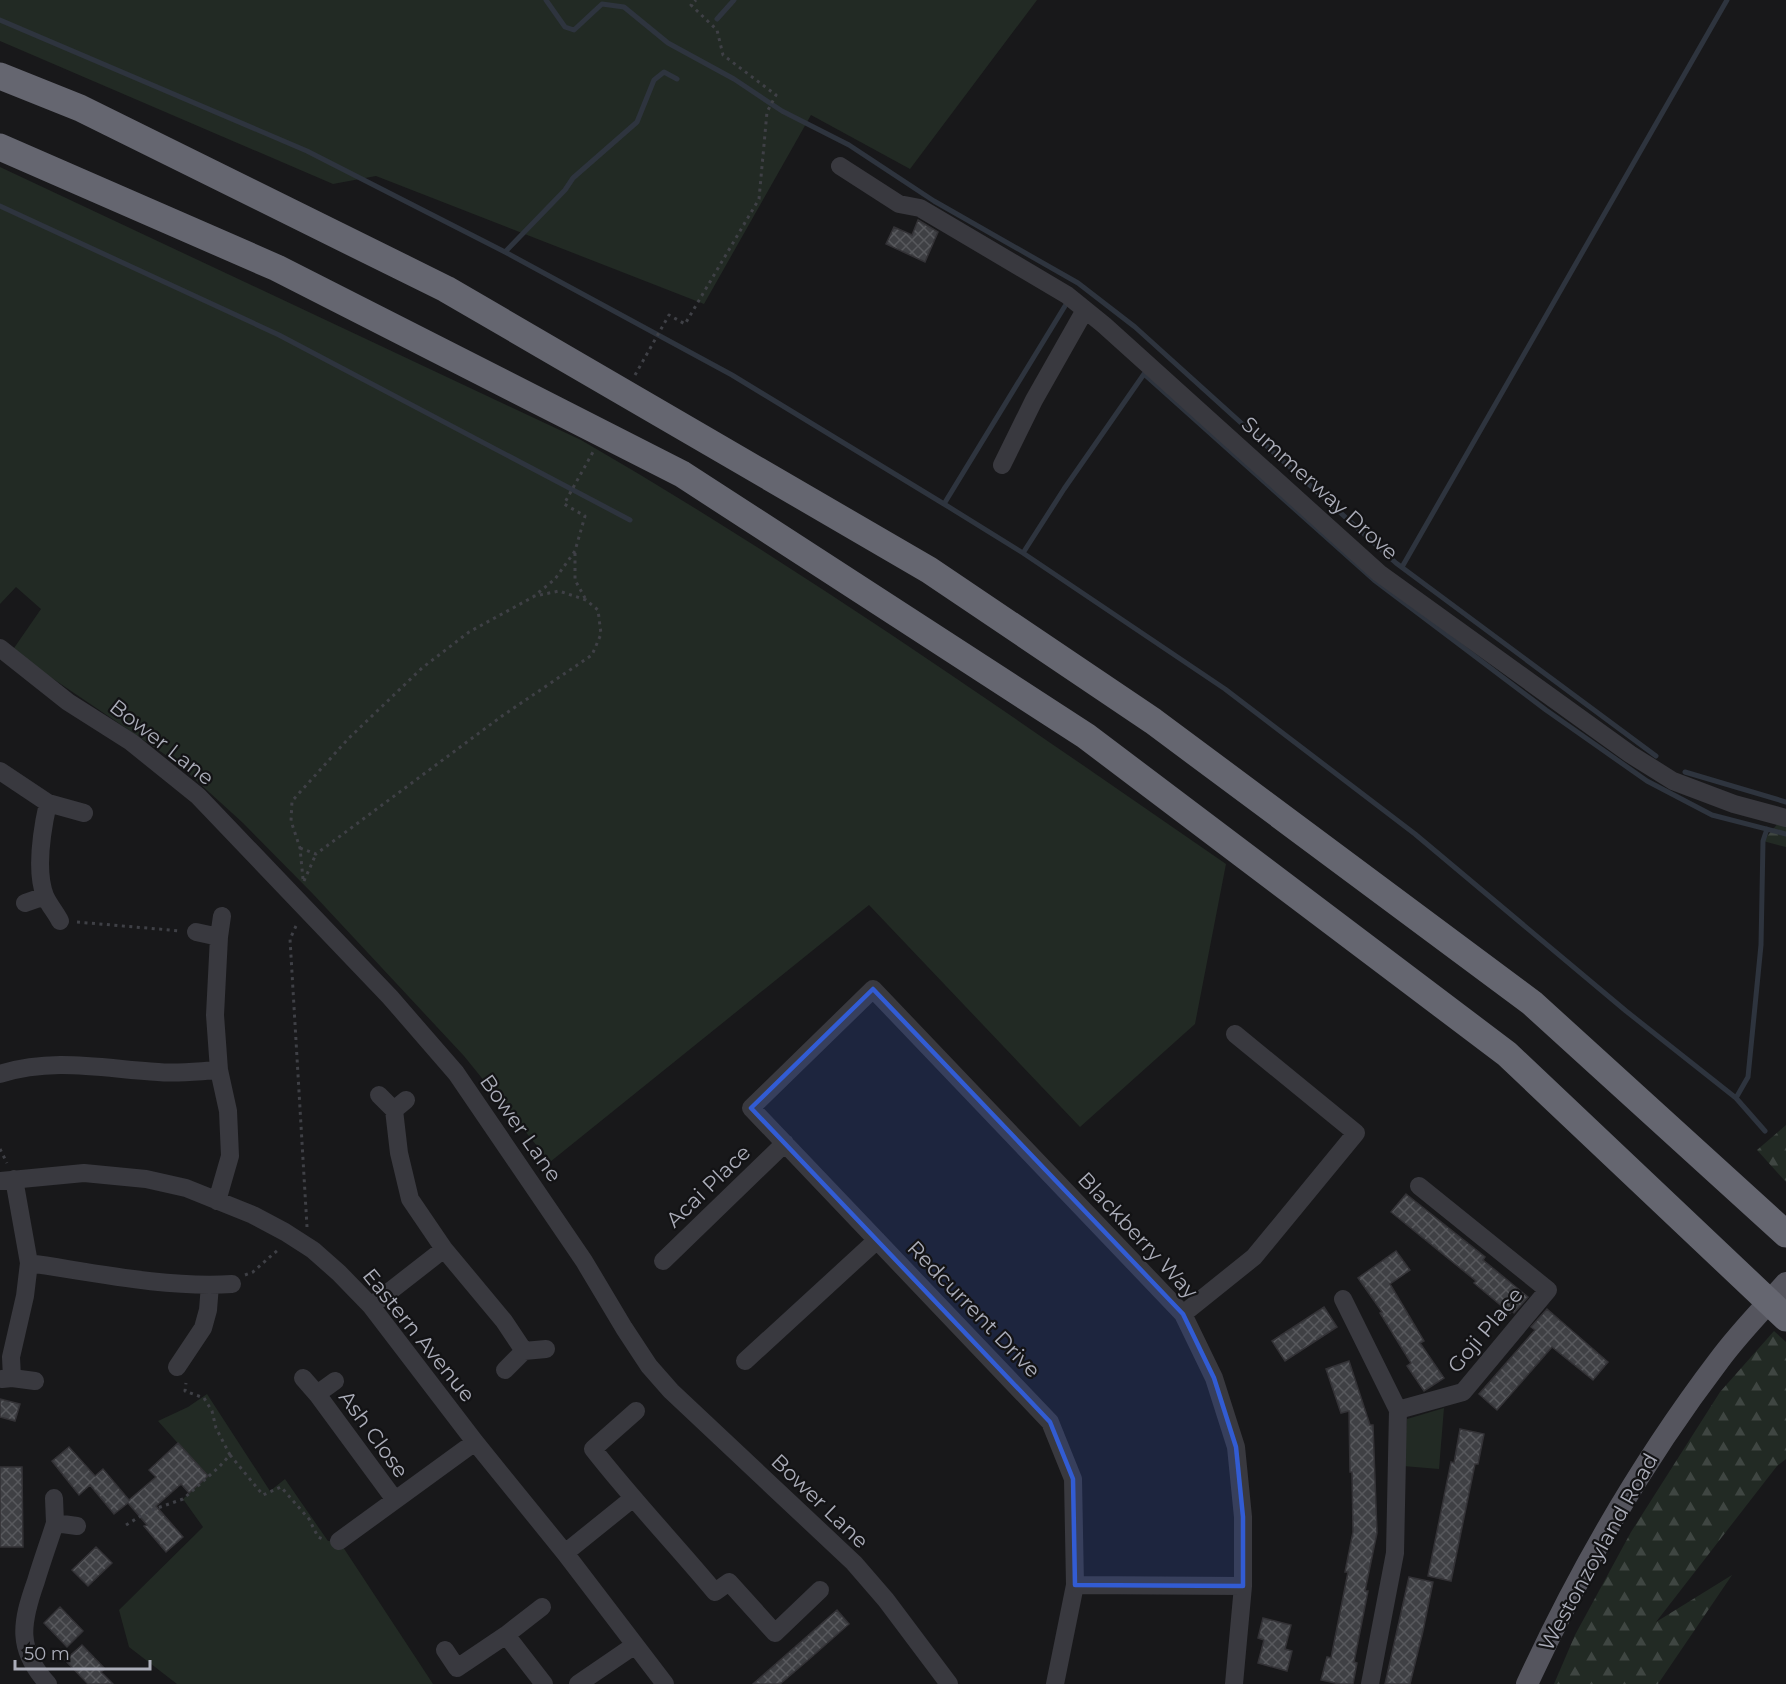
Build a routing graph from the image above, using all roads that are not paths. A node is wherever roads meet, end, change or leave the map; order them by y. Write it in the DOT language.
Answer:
graph roads {
  1 [pos="0,76"];
  2 [pos="0,147"];
  3 [pos="840,166"];
  4 [pos="1085,310"];
  5 [pos="1002,465"];
  6 [pos="0,648"];
  7 [pos="0,771"];
  8 [pos="48,803"];
  9 [pos="84,813"];
  10 [pos="1786,818"];
  11 [pos="45,896"];
  12 [pos="25,903"];
  13 [pos="222,916"];
  14 [pos="60,921"];
  15 [pos="196,932"];
  16 [pos="219,937"];
  17 [pos="873,989"];
  18 [pos="1235,1034"];
  19 [pos="219,1070"];
  20 [pos="0,1074"];
  21 [pos="379,1095"];
  22 [pos="785,1143"];
  23 [pos="7,1180"];
  24 [pos="1419,1186"];
  25 [pos="217,1201"];
  26 [pos="1786,1234"];
  27 [pos="877,1240"];
  28 [pos="444,1249"];
  29 [pos="663,1261"];
  30 [pos="29,1263"];
  31 [pos="1786,1283"];
  32 [pos="232,1284"];
  33 [pos="210,1285"];
  34 [pos="1343,1299"];
  35 [pos="371,1306"];
  36 [pos="1183,1314"];
  37 [pos="1786,1318"];
  38 [pos="8,1331"];
  39 [pos="546,1349"];
  40 [pos="183,1351"];
  41 [pos="524,1351"];
  42 [pos="746,1360"];
  43 [pos="505,1370"];
  44 [pos="303,1378"];
  45 [pos="6,1379"];
  46 [pos="35,1381"];
  47 [pos="335,1381"];
  48 [pos="317,1394"];
  49 [pos="1398,1410"];
  50 [pos="636,1411"];
  51 [pos="475,1442"];
  52 [pos="54,1498"];
  53 [pos="632,1499"];
  54 [pos="394,1500"];
  55 [pos="56,1523"];
  56 [pos="77,1526"];
  57 [pos="339,1540"];
  58 [pos="565,1553"];
  59 [pos="1075,1585"];
  60 [pos="1242,1587"];
  61 [pos="820,1590"];
  62 [pos="542,1607"];
  63 [pos="506,1635"];
  64 [pos="635,1645"];
  65 [pos="445,1650"];
  66 [pos="1240,1683"];
  67 [pos="48,1684"];
  68 [pos="544,1684"];
  69 [pos="578,1684"];
  70 [pos="664,1684"];
  71 [pos="950,1684"];
  72 [pos="1055,1684"];
  73 [pos="1370,1684"];
  74 [pos="1527,1684"];
  1 -- 26 [label="highway"];
  2 -- 37 [label="highway"];
  3 -- 4 [label="street, Summerway Drove"];
  4 -- 5 [label="street"];
  4 -- 10 [label="street, Summerway Drove"];
  6 -- 71 [label="street, Bower Lane"];
  7 -- 8 [label="street"];
  8 -- 9 [label="street"];
  8 -- 11 [label="street"];
  11 -- 12 [label="street"];
  11 -- 14 [label="street"];
  13 -- 16 [label="street"];
  15 -- 16 [label="street"];
  16 -- 19 [label="street"];
  17 -- 22 [label="street, Redcurrent Drive"];
  17 -- 36 [label="street, Blackberry Way"];
  18 -- 36 [label="street"];
  19 -- 20 [label="street"];
  19 -- 25 [label="street"];
  21 -- 28 [label="street"];
  22 -- 27 [label="street, Redcurrent Drive"];
  22 -- 29 [label="street, Acai Place"];
  23 -- 25 [label="street, Eastern Avenue"];
  23 -- 30 [label="street"];
  24 -- 49 [label="street, Goji Place"];
  25 -- 35 [label="street, Eastern Avenue"];
  27 -- 42 [label="street"];
  27 -- 59 [label="street, Redcurrent Drive"];
  28 -- 35 [label="street"];
  28 -- 41 [label="street"];
  30 -- 33 [label="street"];
  30 -- 38 [label="street"];
  31 -- 74 [label="main road, Westonzoyland Road"];
  32 -- 33 [label="street"];
  33 -- 40 [label="street"];
  34 -- 49 [label="street"];
  35 -- 51 [label="street, Eastern Avenue"];
  36 -- 60 [label="street, Blackberry Way"];
  38 -- 45 [label="street"];
  39 -- 41 [label="street"];
  41 -- 43 [label="street"];
  44 -- 48 [label="street, Ash Close"];
  45 -- 46 [label="street"];
  47 -- 48 [label="street, Ash Close"];
  48 -- 54 [label="street, Ash Close"];
  49 -- 73 [label="street"];
  50 -- 53 [label="street"];
  51 -- 54 [label="street, Ash Close"];
  51 -- 58 [label="street, Eastern Avenue"];
  52 -- 55 [label="street"];
  53 -- 58 [label="street"];
  53 -- 61 [label="street"];
  54 -- 57 [label="street, Ash Close"];
  55 -- 56 [label="street"];
  55 -- 67 [label="street"];
  58 -- 64 [label="street, Eastern Avenue"];
  59 -- 60 [label="street"];
  59 -- 72 [label="street, Redcurrent Drive"];
  60 -- 66 [label="street, Blackberry Way"];
  62 -- 63 [label="street"];
  63 -- 65 [label="street"];
  63 -- 68 [label="street"];
  64 -- 69 [label="street"];
  64 -- 70 [label="street, Eastern Avenue"];
}
